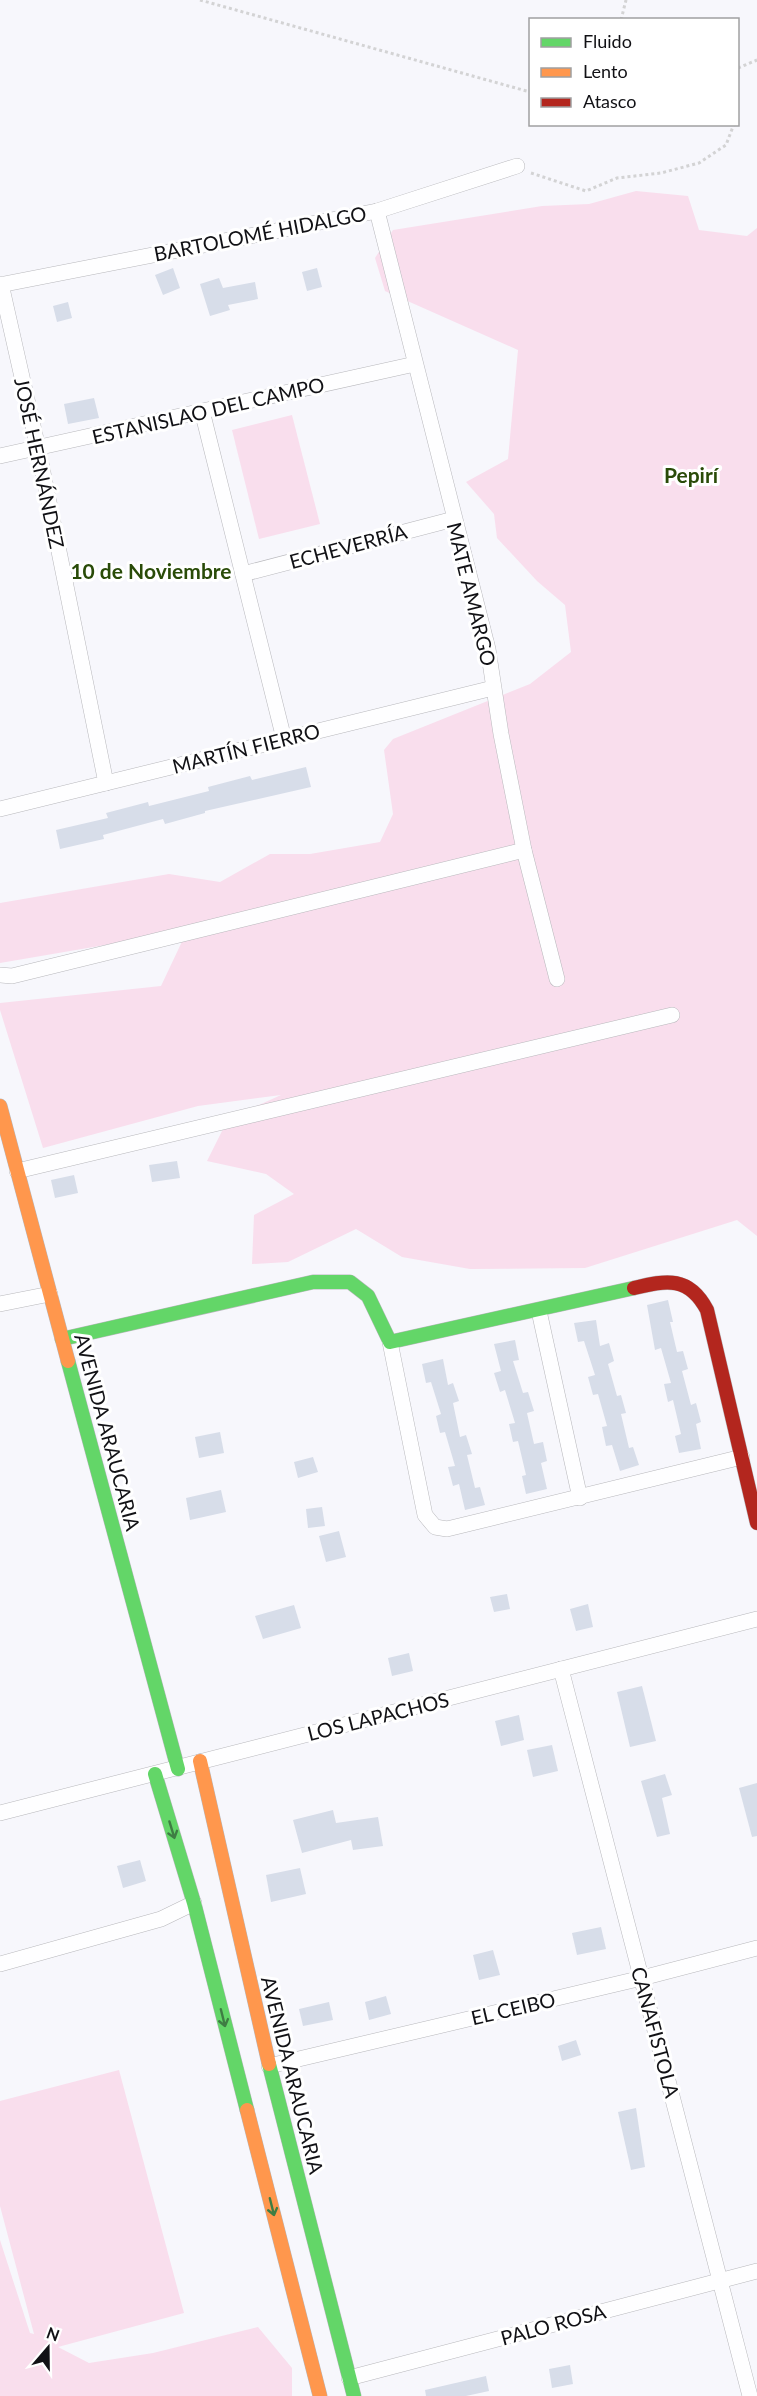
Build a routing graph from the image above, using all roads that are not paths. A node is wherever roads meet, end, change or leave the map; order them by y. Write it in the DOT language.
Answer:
graph roads {
  1 [pos="517,166"];
  2 [pos="376,211"];
  3 [pos="1,285"];
  4 [pos="415,364"];
  5 [pos="202,411"];
  6 [pos="38,448"];
  7 [pos="0,456"];
  8 [pos="454,519"];
  9 [pos="243,574"];
  10 [pos="493,688"];
  11 [pos="284,739"];
  12 [pos="106,783"];
  13 [pos="0,808"];
  14 [pos="524,850"];
  15 [pos="0,975"];
  16 [pos="557,979"];
  17 [pos="672,1015"];
  18 [pos="0,1106"];
  19 [pos="17,1171"];
  20 [pos="50,1294"];
  21 [pos="0,1304"];
  22 [pos="539,1311"];
  23 [pos="62,1339"];
  24 [pos="390,1342"];
  25 [pos="742,1457"];
  26 [pos="580,1498"];
  27 [pos="757,1523"];
  28 [pos="757,1619"];
  29 [pos="561,1669"];
  30 [pos="200,1761"];
  31 [pos="178,1768"];
  32 [pos="155,1774"];
  33 [pos="0,1813"];
  34 [pos="194,1903"];
  35 [pos="757,1947"];
  36 [pos="0,1964"];
  37 [pos="642,1978"];
  38 [pos="269,2066"];
  39 [pos="757,2271"];
  40 [pos="720,2281"];
  41 [pos="349,2378"];
  42 [pos="320,2396"];
  43 [pos="354,2396"];
  44 [pos="750,2396"];
  1 -- 2 [label="street, BARTOLOMÉ HIDALGO"];
  2 -- 3 [label="street, BARTOLOMÉ HIDALGO"];
  2 -- 4 [label="street, MATE AMARGO"];
  3 -- 6 [label="street, JOSÉ HERNÁNDEZ"];
  4 -- 5 [label="street, ESTANISLAO DEL CAMPO"];
  4 -- 8 [label="street, MATE AMARGO"];
  5 -- 6 [label="street, ESTANISLAO DEL CAMPO"];
  5 -- 9 [label="street"];
  6 -- 7 [label="street, ESTANISLAO DEL CAMPO"];
  6 -- 12 [label="street, JOSÉ HERNÁNDEZ"];
  8 -- 9 [label="street, ECHEVERRÍA"];
  8 -- 10 [label="street, MATE AMARGO"];
  9 -- 11 [label="street"];
  10 -- 11 [label="street, MARTÍN FIERRO"];
  10 -- 14 [label="street, MATE AMARGO"];
  11 -- 12 [label="street, MARTÍN FIERRO"];
  12 -- 13 [label="street, MARTÍN FIERRO"];
  14 -- 15 [label="street"];
  14 -- 16 [label="street, MATE AMARGO"];
  17 -- 19 [label="street"];
  18 -- 19 [label="street, AVENIDA ARAUCARIA"];
  19 -- 20 [label="street, AVENIDA ARAUCARIA"];
  20 -- 21 [label="street"];
  20 -- 23 [label="street, AVENIDA ARAUCARIA"];
  22 -- 24 [label="street"];
  22 -- 25 [label="street"];
  22 -- 26 [label="street"];
  23 -- 24 [label="street"];
  23 -- 31 [label="street, AVENIDA ARAUCARIA"];
  24 -- 26 [label="street"];
  25 -- 26 [label="street"];
  25 -- 27 [label="street"];
  28 -- 29 [label="street, LOS LAPACHOS"];
  29 -- 30 [label="street, LOS LAPACHOS"];
  29 -- 37 [label="street, CANAFISTOLA"];
  30 -- 31 [label="street, LOS LAPACHOS"];
  30 -- 38 [label="street, AVENIDA ARAUCARIA"];
  31 -- 32 [label="street, LOS LAPACHOS"];
  32 -- 33 [label="street, LOS LAPACHOS"];
  32 -- 34 [label="street, one-way"];
  34 -- 36 [label="street"];
  34 -- 42 [label="street, one-way"];
  35 -- 37 [label="street, EL CEIBO"];
  37 -- 38 [label="street, EL CEIBO"];
  37 -- 40 [label="street, CANAFISTOLA"];
  38 -- 41 [label="street, AVENIDA ARAUCARIA"];
  39 -- 40 [label="street, PALO ROSA"];
  40 -- 41 [label="street, PALO ROSA"];
  40 -- 44 [label="street, CANAFISTOLA"];
  41 -- 43 [label="street, AVENIDA ARAUCARIA"];
}
